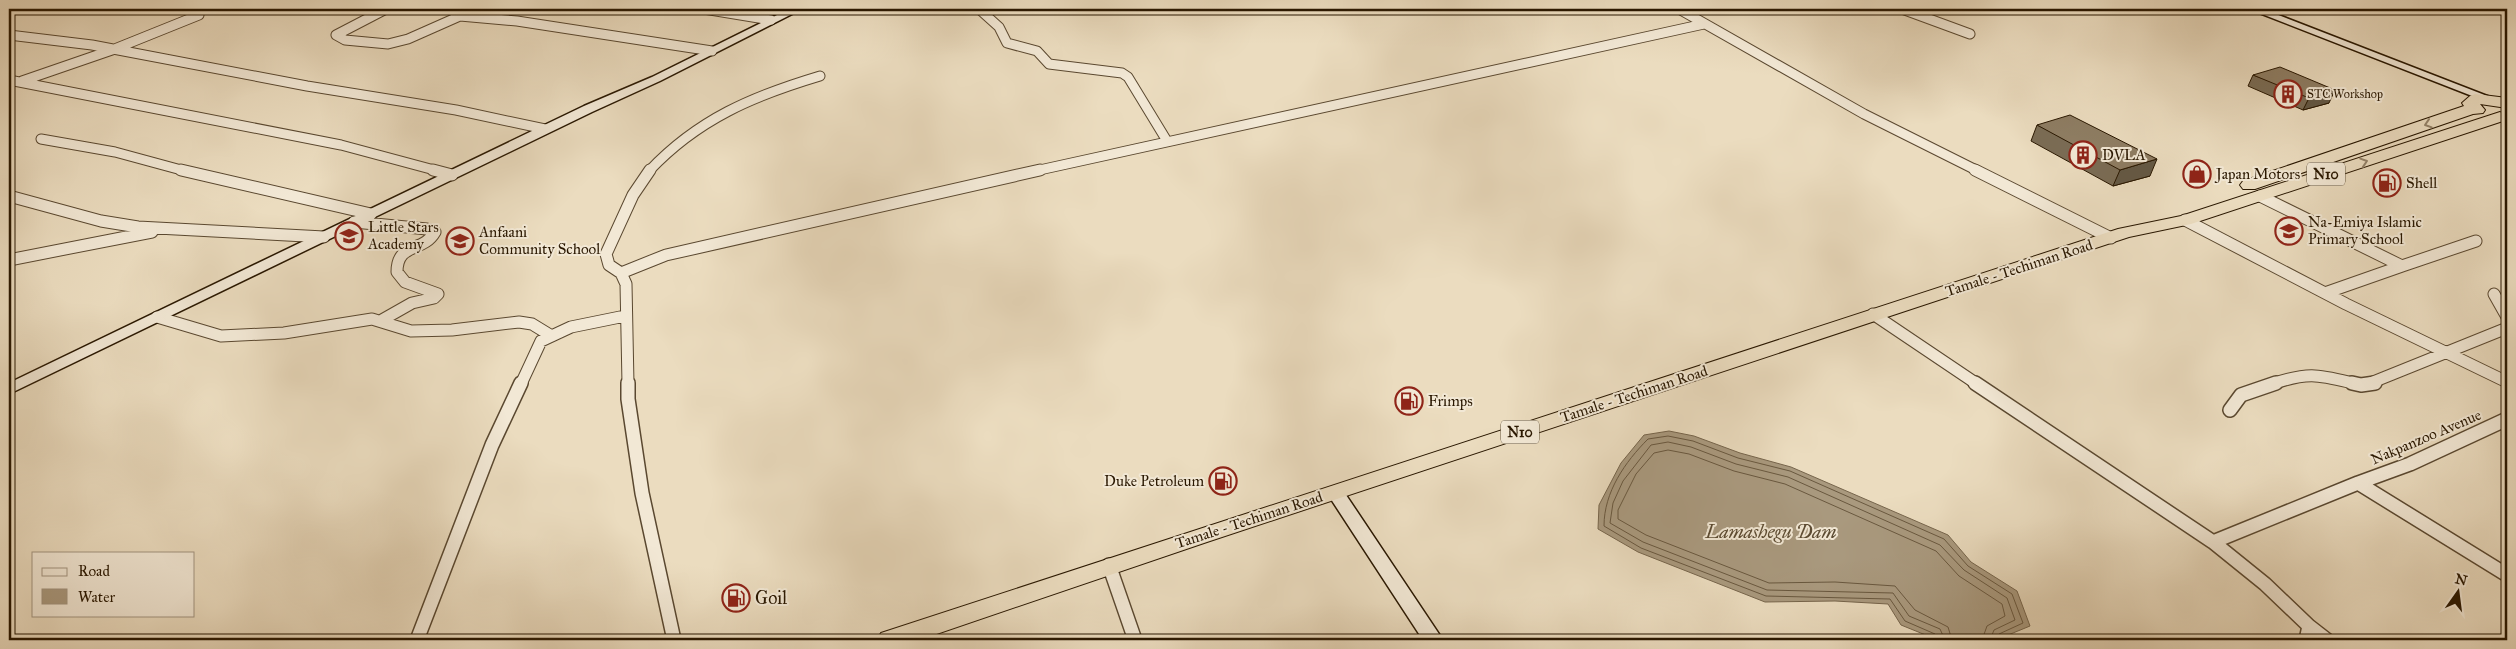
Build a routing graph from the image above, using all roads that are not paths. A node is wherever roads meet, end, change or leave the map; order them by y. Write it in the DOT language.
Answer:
graph roads {
  1 [pos="186,9"];
  2 [pos="386,9"];
  3 [pos="704,9"];
  4 [pos="797,9"];
  5 [pos="979,9"];
  6 [pos="1679,9"];
  7 [pos="1902,9"];
  8 [pos="2254,9"];
  9 [pos="449,12"];
  10 [pos="460,16"];
  11 [pos="771,20"];
  12 [pos="1704,24"];
  13 [pos="1970,34"];
  14 [pos="9,35"];
  15 [pos="112,50"];
  16 [pos="712,51"];
  17 [pos="820,76"];
  18 [pos="9,80"];
  19 [pos="20,82"];
  20 [pos="2444,84"];
  21 [pos="9,86"];
  22 [pos="2472,105"];
  23 [pos="2502,106"];
  24 [pos="545,129"];
  25 [pos="42,139"];
  26 [pos="1167,141"];
  27 [pos="2286,172"];
  28 [pos="452,175"];
  29 [pos="2304,182"];
  30 [pos="9,196"];
  31 [pos="2260,196"];
  32 [pos="26,201"];
  33 [pos="9,206"];
  34 [pos="371,214"];
  35 [pos="2185,220"];
  36 [pos="354,222"];
  37 [pos="2150,226"];
  38 [pos="163,230"];
  39 [pos="324,237"];
  40 [pos="2111,238"];
  41 [pos="2476,241"];
  42 [pos="9,260"];
  43 [pos="2402,266"];
  44 [pos="621,273"];
  45 [pos="2325,293"];
  46 [pos="2494,294"];
  47 [pos="1873,314"];
  48 [pos="625,316"];
  49 [pos="157,317"];
  50 [pos="2507,317"];
  51 [pos="382,320"];
  52 [pos="2507,328"];
  53 [pos="550,334"];
  54 [pos="2448,353"];
  55 [pos="2507,382"];
  56 [pos="9,389"];
  57 [pos="2230,410"];
  58 [pos="2507,419"];
  59 [pos="2358,483"];
  60 [pos="1336,493"];
  61 [pos="2213,542"];
  62 [pos="1109,565"];
  63 [pos="2507,575"];
  64 [pos="2308,633"];
  65 [pos="417,640"];
  66 [pos="674,640"];
  67 [pos="890,640"];
  68 [pos="1136,640"];
  69 [pos="1433,640"];
  70 [pos="2327,640"];
  1 -- 15 [label="street"];
  2 -- 10 [label="street"];
  3 -- 11 [label="street"];
  4 -- 11 [label="street"];
  5 -- 26 [label="street"];
  6 -- 12 [label="street"];
  7 -- 13 [label="street"];
  8 -- 20 [label="street"];
  9 -- 10 [label="street"];
  10 -- 16 [label="street"];
  11 -- 16 [label="street"];
  12 -- 26 [label="street"];
  12 -- 40 [label="street"];
  14 -- 15 [label="street"];
  15 -- 19 [label="street"];
  15 -- 24 [label="street"];
  16 -- 24 [label="street"];
  17 -- 44 [label="street"];
  18 -- 19 [label="street"];
  19 -- 21 [label="street"];
  19 -- 28 [label="street"];
  20 -- 22 [label="street"];
  20 -- 23 [label="street"];
  22 -- 23 [label="highway"];
  22 -- 23 [label="highway, N10"];
  22 -- 27 [label="highway, N10, one-way"];
  29 -- 23 [label="highway, N10, one-way"];
  24 -- 28 [label="street"];
  25 -- 34 [label="street"];
  26 -- 44 [label="street"];
  27 -- 29 [label="highway"];
  27 -- 37 [label="highway, N10"];
  28 -- 34 [label="street"];
  29 -- 31 [label="highway, N10"];
  30 -- 32 [label="street"];
  31 -- 35 [label="highway, N10"];
  31 -- 43 [label="street"];
  32 -- 33 [label="street"];
  32 -- 38 [label="street"];
  34 -- 36 [label="street"];
  35 -- 37 [label="highway, N10"];
  35 -- 45 [label="street"];
  36 -- 39 [label="street"];
  36 -- 51 [label="street"];
  37 -- 40 [label="highway, Tamale - Techiman Road / N10"];
  38 -- 39 [label="street"];
  38 -- 42 [label="street"];
  39 -- 49 [label="street"];
  40 -- 47 [label="highway, Tamale - Techiman Road / N10"];
  41 -- 43 [label="street"];
  43 -- 45 [label="street"];
  44 -- 48 [label="street"];
  45 -- 54 [label="street"];
  46 -- 50 [label="street"];
  47 -- 60 [label="highway, Tamale - Techiman Road / N10"];
  47 -- 61 [label="street"];
  48 -- 53 [label="street"];
  48 -- 66 [label="street"];
  49 -- 51 [label="street"];
  49 -- 56 [label="street"];
  51 -- 53 [label="street"];
  52 -- 54 [label="street"];
  53 -- 65 [label="street"];
  54 -- 55 [label="street"];
  54 -- 57 [label="street"];
  58 -- 59 [label="street, Nakpanzoo Avenue"];
  59 -- 61 [label="street, Nakpanzoo Avenue"];
  59 -- 63 [label="street"];
  60 -- 62 [label="highway, Tamale - Techiman Road / N10"];
  60 -- 69 [label="street"];
  61 -- 64 [label="street"];
  62 -- 67 [label="highway, Tamale - Techiman Road / N10"];
  62 -- 68 [label="street"];
  64 -- 70 [label="street"];
}
